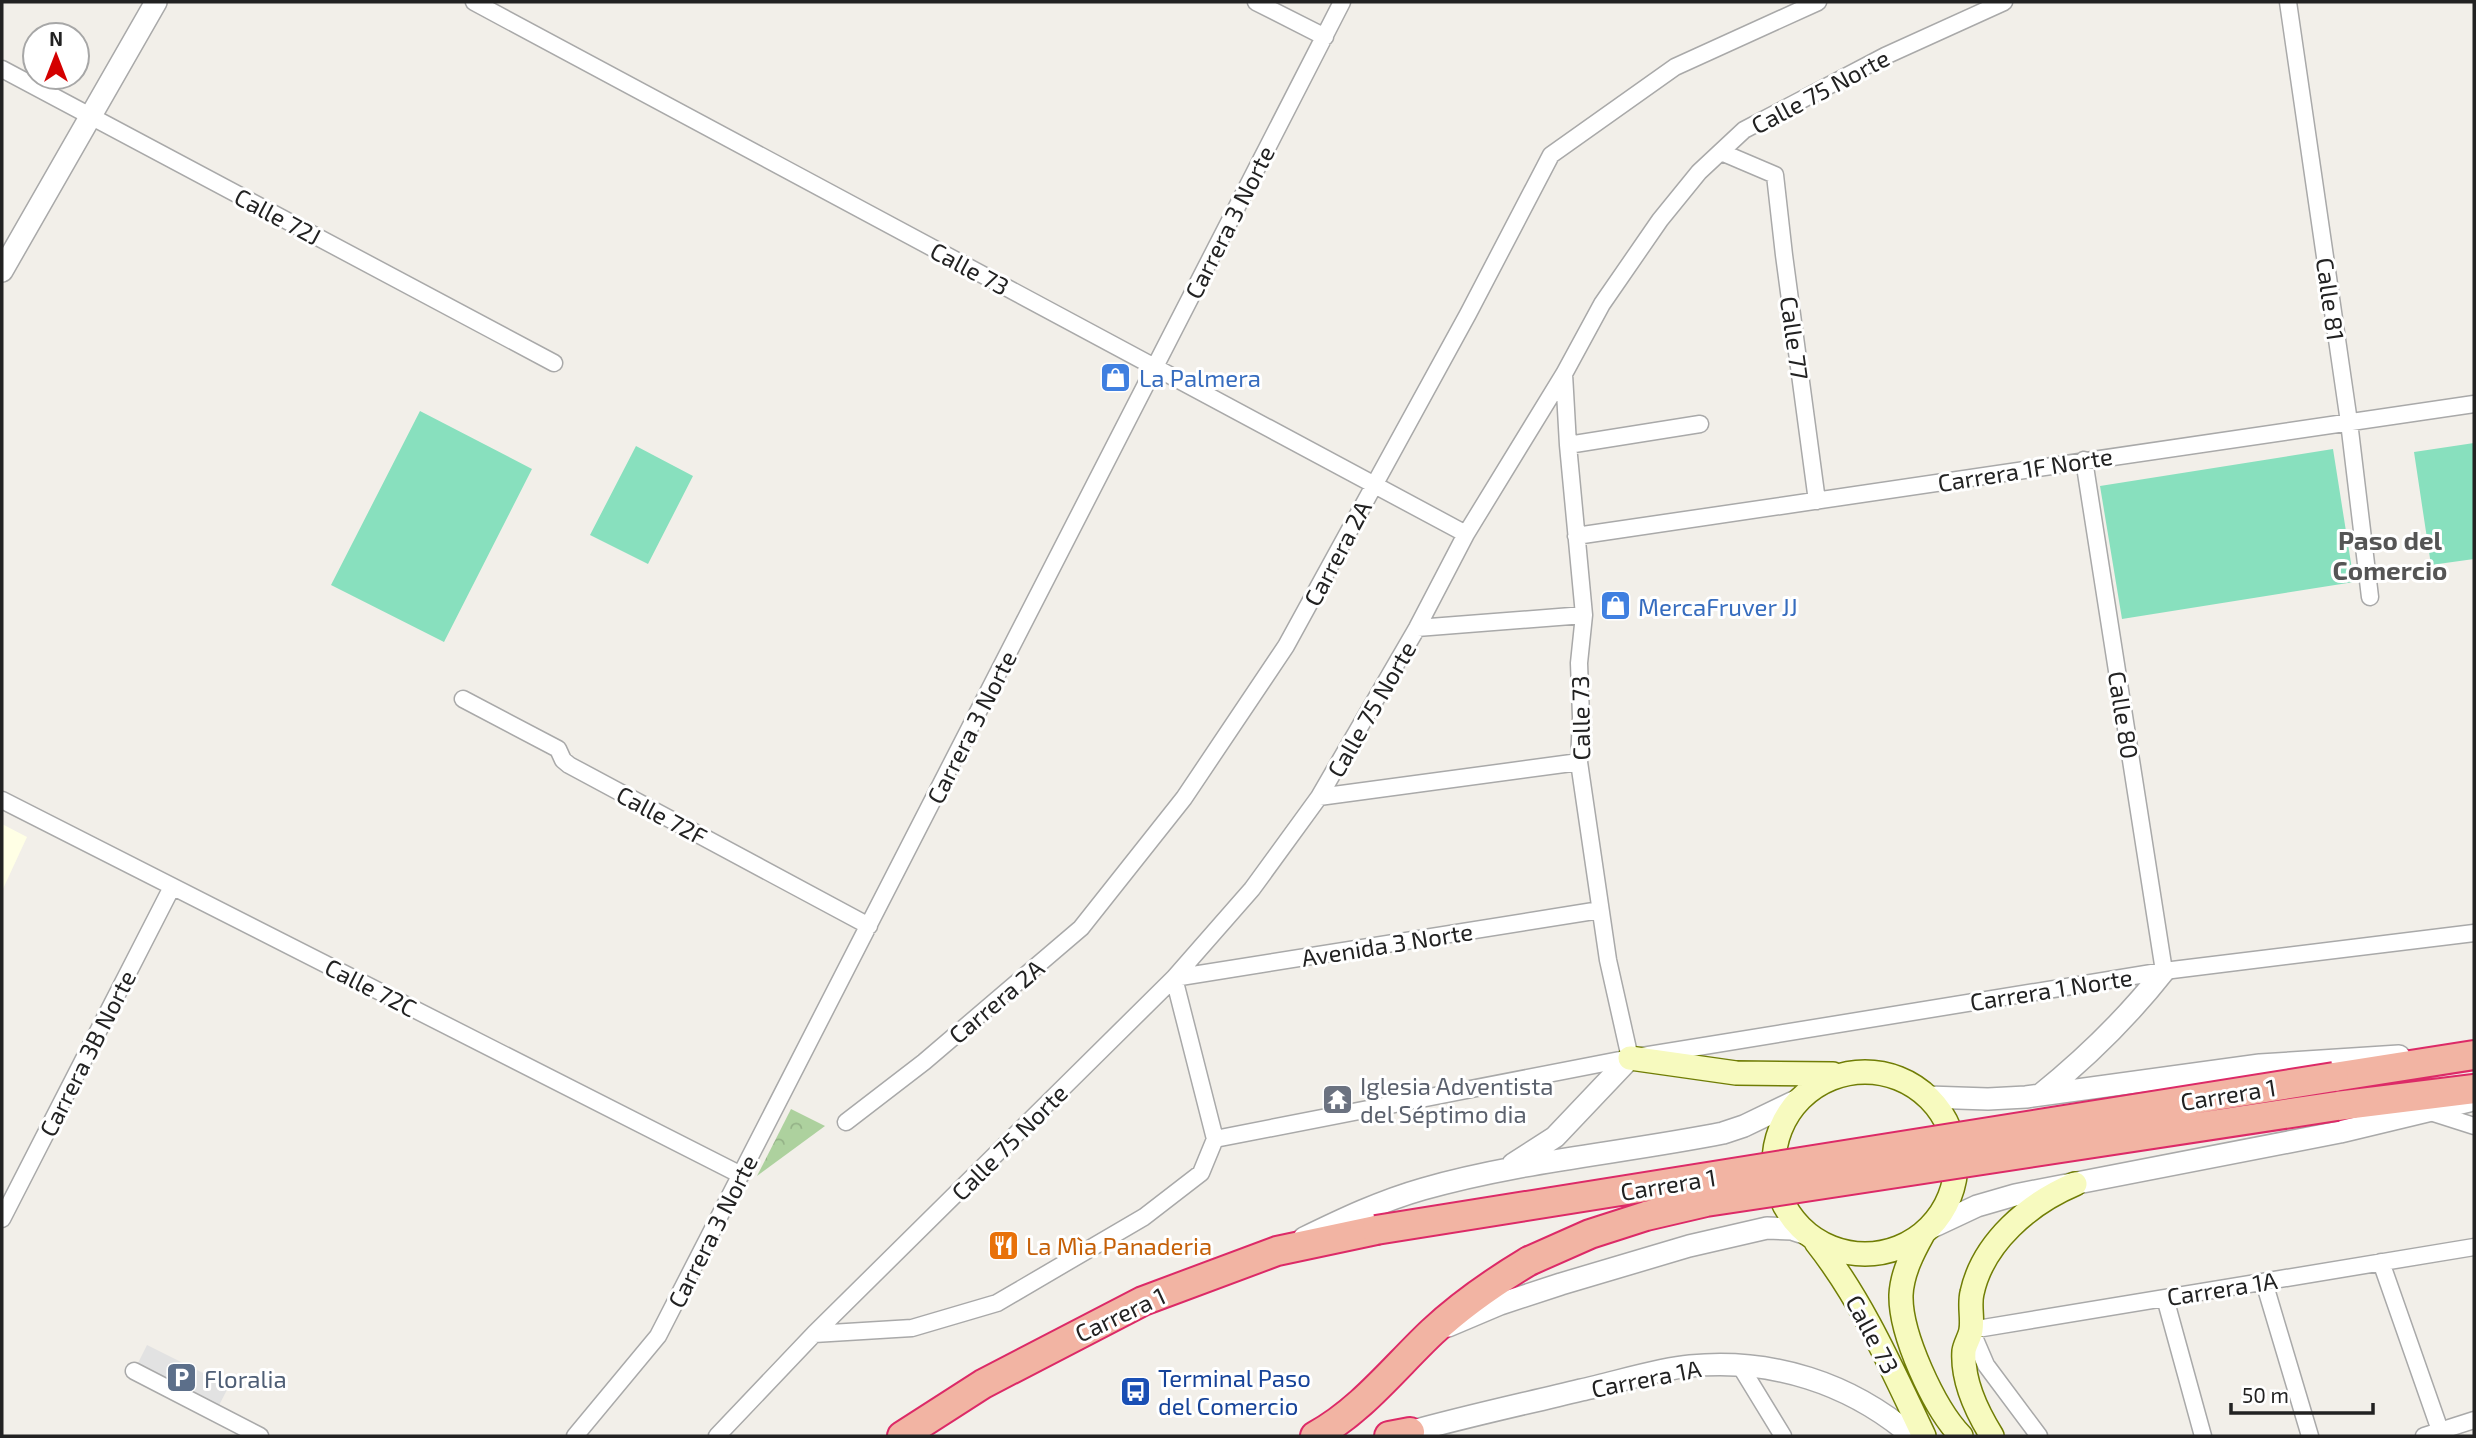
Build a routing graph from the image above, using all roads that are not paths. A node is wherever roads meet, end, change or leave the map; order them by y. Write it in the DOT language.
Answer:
graph roads {
  1 [pos="156,2"];
  2 [pos="474,2"];
  3 [pos="1256,2"];
  4 [pos="1342,2"];
  5 [pos="1818,2"];
  6 [pos="2004,2"];
  7 [pos="2287,2"];
  8 [pos="1325,37"];
  9 [pos="2,69"];
  10 [pos="90,116"];
  11 [pos="1721,152"];
  12 [pos="2,271"];
  13 [pos="554,363"];
  14 [pos="1155,367"];
  15 [pos="1564,374"];
  16 [pos="2474,404"];
  17 [pos="2349,422"];
  18 [pos="1700,424"];
  19 [pos="1568,444"];
  20 [pos="2084,460"];
  21 [pos="1373,484"];
  22 [pos="1817,500"];
  23 [pos="1466,534"];
  24 [pos="1576,536"];
  25 [pos="2370,597"];
  26 [pos="1584,615"];
  27 [pos="1417,628"];
  28 [pos="463,699"];
  29 [pos="1579,762"];
  30 [pos="1319,797"];
  31 [pos="2,800"];
  32 [pos="172,887"];
  33 [pos="1600,910"];
  34 [pos="869,926"];
  35 [pos="2474,933"];
  36 [pos="2164,971"];
  37 [pos="1174,978"];
  38 [pos="2474,1054"];
  39 [pos="1630,1058"];
  40 [pos="1844,1074"];
  41 [pos="2474,1089"];
  42 [pos="2039,1096"];
  43 [pos="1928,1097"];
  44 [pos="1798,1100"];
  45 [pos="2474,1100"];
  46 [pos="2427,1111"];
  47 [pos="846,1122"];
  48 [pos="2474,1126"];
  49 [pos="1215,1139"];
  50 [pos="1503,1170"];
  51 [pos="741,1175"];
  52 [pos="2075,1184"];
  53 [pos="2,1219"];
  54 [pos="1926,1231"];
  55 [pos="1809,1235"];
  56 [pos="2474,1248"];
  57 [pos="1277,1251"];
  58 [pos="2381,1262"];
  59 [pos="2264,1282"];
  60 [pos="2165,1298"];
  61 [pos="1971,1330"];
  62 [pos="1433,1331"];
  63 [pos="814,1334"];
  64 [pos="1739,1364"];
  65 [pos="134,1371"];
  66 [pos="2474,1420"];
  67 [pos="1404,1435"];
  68 [pos="2435,1435"];
  69 [pos="260,1436"];
  70 [pos="575,1436"];
  71 [pos="717,1436"];
  72 [pos="902,1436"];
  73 [pos="1315,1436"];
  74 [pos="1783,1436"];
  75 [pos="1912,1436"];
  76 [pos="1924,1436"];
  77 [pos="1961,1436"];
  78 [pos="1992,1436"];
  79 [pos="2039,1436"];
  80 [pos="2203,1436"];
  81 [pos="2310,1436"];
  1 -- 10 [label="street"];
  2 -- 14 [label="street, Calle 73"];
  3 -- 8 [label="street"];
  4 -- 8 [label="street, Carrera 3 Norte"];
  5 -- 21 [label="street, Carrera 2A"];
  6 -- 11 [label="street, Calle 75 Norte"];
  7 -- 17 [label="street, Calle 81"];
  8 -- 14 [label="street, Carrera 3 Norte"];
  9 -- 10 [label="street, Calle 72J"];
  10 -- 12 [label="street"];
  10 -- 13 [label="street, Calle 72J"];
  11 -- 15 [label="street, Calle 75 Norte"];
  11 -- 22 [label="street, Calle 77"];
  14 -- 21 [label="street, Calle 73"];
  14 -- 34 [label="street, Carrera 3 Norte"];
  15 -- 19 [label="street, Calle 73"];
  15 -- 23 [label="street, Calle 75 Norte"];
  16 -- 17 [label="street, Carrera 1F Norte"];
  17 -- 20 [label="street, Carrera 1F Norte"];
  17 -- 25 [label="street, Calle 81"];
  18 -- 19 [label="street"];
  19 -- 24 [label="street, Calle 73"];
  20 -- 22 [label="street, Carrera 1F Norte"];
  20 -- 36 [label="street, Calle 80"];
  21 -- 23 [label="street, Calle 73"];
  21 -- 47 [label="street, Carrera 2A"];
  22 -- 24 [label="street, Carrera 1F Norte"];
  23 -- 27 [label="street, Calle 75 Norte"];
  24 -- 26 [label="street, Calle 73"];
  26 -- 27 [label="street"];
  26 -- 29 [label="street, Calle 73"];
  27 -- 30 [label="street, Calle 75 Norte"];
  28 -- 34 [label="street, Calle 72F"];
  29 -- 30 [label="street"];
  29 -- 33 [label="street, Calle 73"];
  30 -- 37 [label="street, Calle 75 Norte"];
  31 -- 32 [label="street, Calle 72C"];
  32 -- 51 [label="street, Calle 72C"];
  32 -- 53 [label="street, Carrera 3B Norte"];
  33 -- 37 [label="street, Avenida 3 Norte"];
  33 -- 39 [label="street, Calle 73"];
  34 -- 51 [label="street, Carrera 3 Norte"];
  35 -- 36 [label="street, Carrera 1 Norte"];
  36 -- 39 [label="street, Carrera 1 Norte"];
  36 -- 42 [label="street"];
  37 -- 49 [label="street"];
  37 -- 63 [label="street, Calle 75 Norte"];
  38 -- 42 [label="street"];
  38 -- 57 [label="highway, Carrera 1, bridge"];
  39 -- 40 [label="main road"];
  39 -- 49 [label="street, Carrera 1 Norte"];
  39 -- 50 [label="street"];
  40 -- 43 [label="main road"];
  40 -- 44 [label="main road"];
  41 -- 62 [label="highway, Carrera 1, bridge"];
  42 -- 43 [label="street"];
  43 -- 54 [label="main road"];
  44 -- 50 [label="street"];
  44 -- 55 [label="main road"];
  45 -- 46 [label="street"];
  46 -- 48 [label="street"];
  46 -- 52 [label="street"];
  49 -- 63 [label="street"];
  50 -- 57 [label="street"];
  51 -- 70 [label="street, Carrera 3 Norte"];
  52 -- 54 [label="street"];
  52 -- 61 [label="main road"];
  54 -- 55 [label="main road"];
  54 -- 77 [label="main road, Calle 73"];
  55 -- 62 [label="street"];
  55 -- 76 [label="main road, Calle 73"];
  56 -- 58 [label="street, Carrera 1A"];
  57 -- 72 [label="highway, Carrera 1"];
  58 -- 59 [label="street, Carrera 1A"];
  58 -- 68 [label="street"];
  59 -- 60 [label="street, Carrera 1A"];
  59 -- 81 [label="street"];
  60 -- 61 [label="street, Carrera 1A"];
  60 -- 80 [label="street"];
  61 -- 78 [label="main road"];
  61 -- 79 [label="street"];
  62 -- 73 [label="highway, Carrera 1"];
  63 -- 71 [label="street, Calle 75 Norte"];
  64 -- 67 [label="street, Carrera 1A"];
  64 -- 74 [label="street"];
  64 -- 75 [label="street, Carrera 1A"];
  65 -- 69 [label="street"];
  66 -- 68 [label="street"];
}
